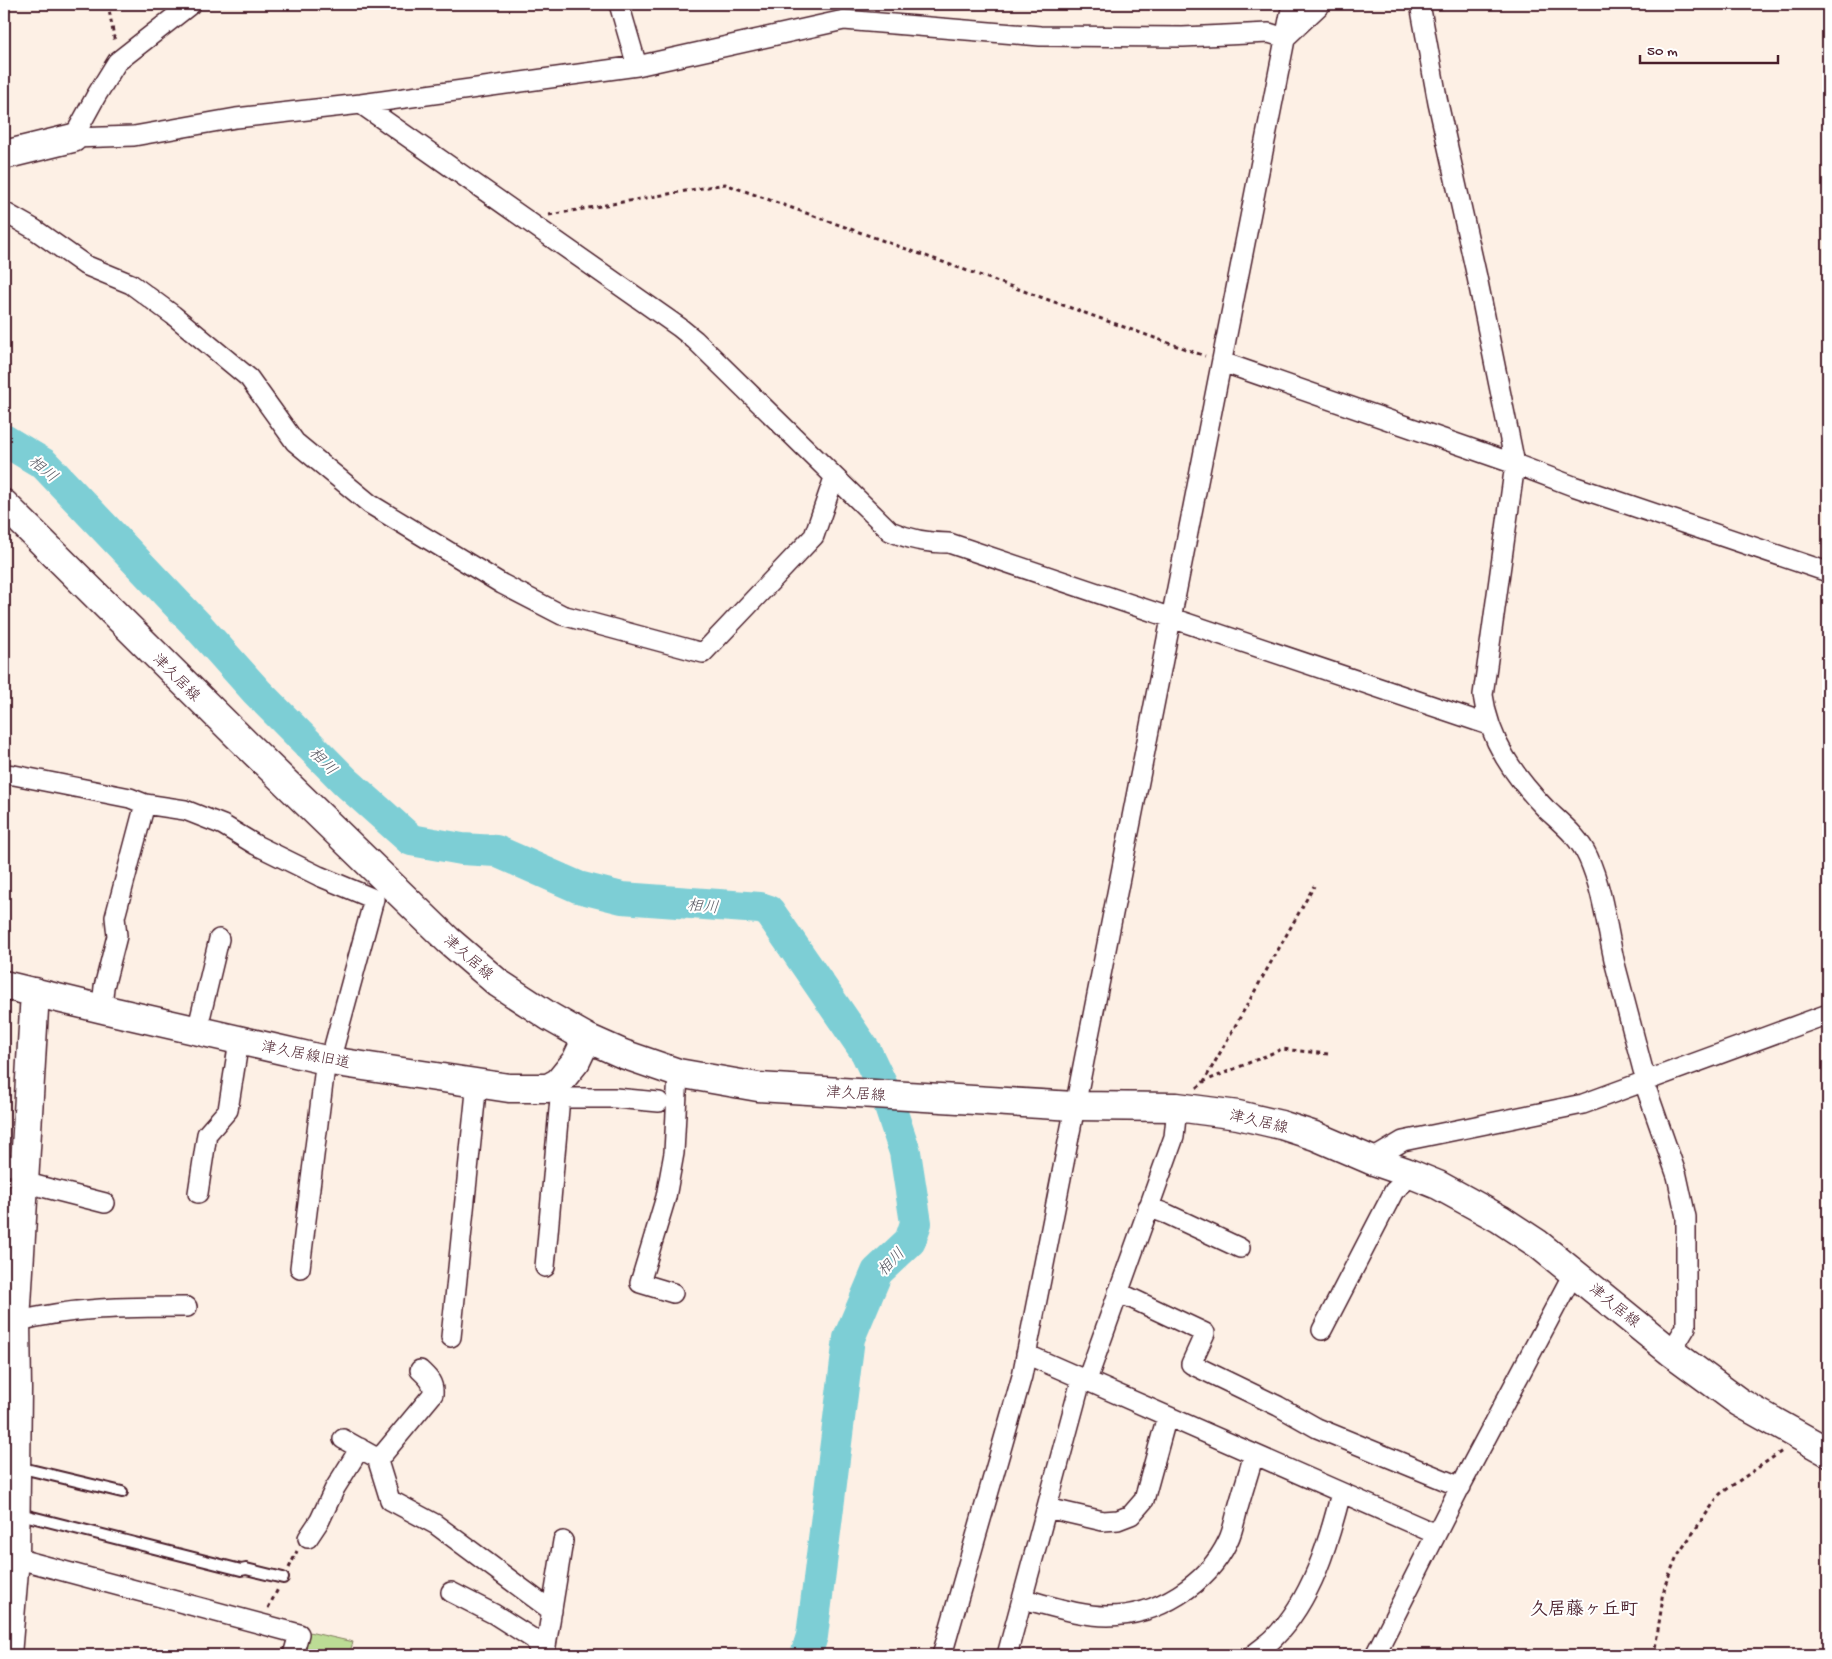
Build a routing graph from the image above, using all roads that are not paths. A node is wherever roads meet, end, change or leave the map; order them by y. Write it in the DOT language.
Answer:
graph roads {
  1 [pos="191,4"];
  2 [pos="618,4"];
  3 [pos="1292,4"];
  4 [pos="1321,4"];
  5 [pos="1420,4"];
  6 [pos="1285,38"];
  7 [pos="637,66"];
  8 [pos="361,104"];
  9 [pos="73,138"];
  10 [pos="4,155"];
  11 [pos="4,212"];
  12 [pos="1222,362"];
  13 [pos="1515,464"];
  14 [pos="834,478"];
  15 [pos="4,504"];
  16 [pos="1828,572"];
  17 [pos="1170,618"];
  18 [pos="1489,724"];
  19 [pos="4,774"];
  20 [pos="144,804"];
  21 [pos="382,892"];
  22 [pos="218,939"];
  23 [pos="4,985"];
  24 [pos="35,992"];
  25 [pos="106,1010"];
  26 [pos="1828,1014"];
  27 [pos="197,1031"];
  28 [pos="587,1038"];
  29 [pos="239,1041"];
  30 [pos="328,1060"];
  31 [pos="678,1073"];
  32 [pos="1646,1081"];
  33 [pos="477,1082"];
  34 [pos="560,1090"];
  35 [pos="659,1102"];
  36 [pos="1074,1106"];
  37 [pos="1177,1107"];
  38 [pos="1371,1160"];
  39 [pos="17,1171"];
  40 [pos="1413,1174"];
  41 [pos="198,1193"];
  42 [pos="105,1202"];
  43 [pos="1148,1207"];
  44 [pos="12,1238"];
  45 [pos="1240,1248"];
  46 [pos="545,1267"];
  47 [pos="300,1268"];
  48 [pos="1574,1272"];
  49 [pos="1118,1292"];
  50 [pos="673,1293"];
  51 [pos="187,1307"];
  52 [pos="16,1322"];
  53 [pos="1322,1330"];
  54 [pos="451,1337"];
  55 [pos="1671,1352"];
  56 [pos="1026,1354"];
  57 [pos="420,1370"];
  58 [pos="1084,1379"];
  59 [pos="10,1388"];
  60 [pos="1167,1416"];
  61 [pos="343,1439"];
  62 [pos="360,1448"];
  63 [pos="1828,1452"];
  64 [pos="1254,1454"];
  65 [pos="377,1458"];
  66 [pos="16,1467"];
  67 [pos="1461,1487"];
  68 [pos="122,1492"];
  69 [pos="1341,1493"];
  70 [pos="1047,1508"];
  71 [pos="15,1513"];
  72 [pos="1436,1534"];
  73 [pos="308,1538"];
  74 [pos="563,1541"];
  75 [pos="11,1569"];
  76 [pos="284,1578"];
  77 [pos="451,1592"];
  78 [pos="1023,1599"];
  79 [pos="552,1612"];
  80 [pos="540,1654"];
  81 [pos="7,1655"];
  82 [pos="294,1655"];
  83 [pos="942,1655"];
  84 [pos="1007,1655"];
  85 [pos="1254,1655"];
  86 [pos="1375,1655"];
  1 -- 9 [label="street"];
  2 -- 7 [label="street"];
  3 -- 6 [label="street"];
  4 -- 6 [label="street"];
  5 -- 13 [label="street"];
  6 -- 7 [label="street"];
  6 -- 12 [label="street"];
  7 -- 8 [label="street"];
  8 -- 9 [label="street"];
  8 -- 14 [label="street"];
  9 -- 10 [label="main road"];
  11 -- 14 [label="street"];
  12 -- 13 [label="street"];
  12 -- 17 [label="street"];
  13 -- 16 [label="street"];
  13 -- 18 [label="street"];
  14 -- 17 [label="street"];
  15 -- 21 [label="main road, 津久居線"];
  17 -- 18 [label="street"];
  17 -- 36 [label="street"];
  18 -- 32 [label="street"];
  19 -- 20 [label="street"];
  20 -- 21 [label="street"];
  20 -- 25 [label="street"];
  21 -- 28 [label="main road, 津久居線"];
  21 -- 30 [label="street"];
  22 -- 27 [label="street"];
  23 -- 24 [label="main road, 津久居線旧道"];
  24 -- 25 [label="main road, 津久居線旧道"];
  24 -- 39 [label="main road"];
  25 -- 27 [label="main road, 津久居線旧道"];
  26 -- 32 [label="street"];
  27 -- 29 [label="main road, 津久居線旧道"];
  28 -- 31 [label="main road, 津久居線"];
  28 -- 34 [label="main road"];
  29 -- 30 [label="main road, 津久居線旧道"];
  29 -- 41 [label="street"];
  30 -- 33 [label="main road, 津久居線旧道"];
  30 -- 47 [label="street"];
  31 -- 36 [label="main road, 津久居線"];
  31 -- 50 [label="street"];
  32 -- 38 [label="street"];
  32 -- 55 [label="street"];
  33 -- 34 [label="main road, 津久居線旧道"];
  33 -- 54 [label="street"];
  34 -- 35 [label="street"];
  34 -- 46 [label="street"];
  36 -- 37 [label="main road, 津久居線"];
  36 -- 56 [label="street"];
  37 -- 38 [label="main road, 津久居線"];
  37 -- 43 [label="street"];
  38 -- 40 [label="main road, 津久居線"];
  39 -- 42 [label="street"];
  39 -- 44 [label="main road"];
  40 -- 48 [label="main road, 津久居線"];
  40 -- 53 [label="street"];
  43 -- 45 [label="street"];
  43 -- 49 [label="street"];
  44 -- 52 [label="main road"];
  48 -- 55 [label="main road, 津久居線"];
  48 -- 67 [label="street"];
  49 -- 58 [label="street"];
  49 -- 67 [label="street"];
  51 -- 52 [label="street"];
  52 -- 59 [label="main road"];
  55 -- 63 [label="main road, 津久居線"];
  56 -- 58 [label="street"];
  56 -- 83 [label="street"];
  57 -- 65 [label="street"];
  58 -- 60 [label="street"];
  58 -- 70 [label="street"];
  59 -- 66 [label="main road"];
  60 -- 64 [label="street"];
  60 -- 70 [label="street"];
  61 -- 62 [label="street"];
  62 -- 65 [label="street"];
  62 -- 73 [label="street"];
  64 -- 69 [label="street"];
  64 -- 78 [label="street"];
  65 -- 79 [label="street"];
  66 -- 68 [label="lane"];
  66 -- 71 [label="main road"];
  67 -- 72 [label="street"];
  69 -- 72 [label="street"];
  69 -- 85 [label="street"];
  70 -- 78 [label="street"];
  71 -- 75 [label="main road"];
  71 -- 76 [label="lane"];
  72 -- 86 [label="street"];
  74 -- 79 [label="street"];
  75 -- 81 [label="main road"];
  75 -- 82 [label="street"];
  77 -- 80 [label="street"];
  78 -- 84 [label="street"];
  79 -- 80 [label="street"];
}
